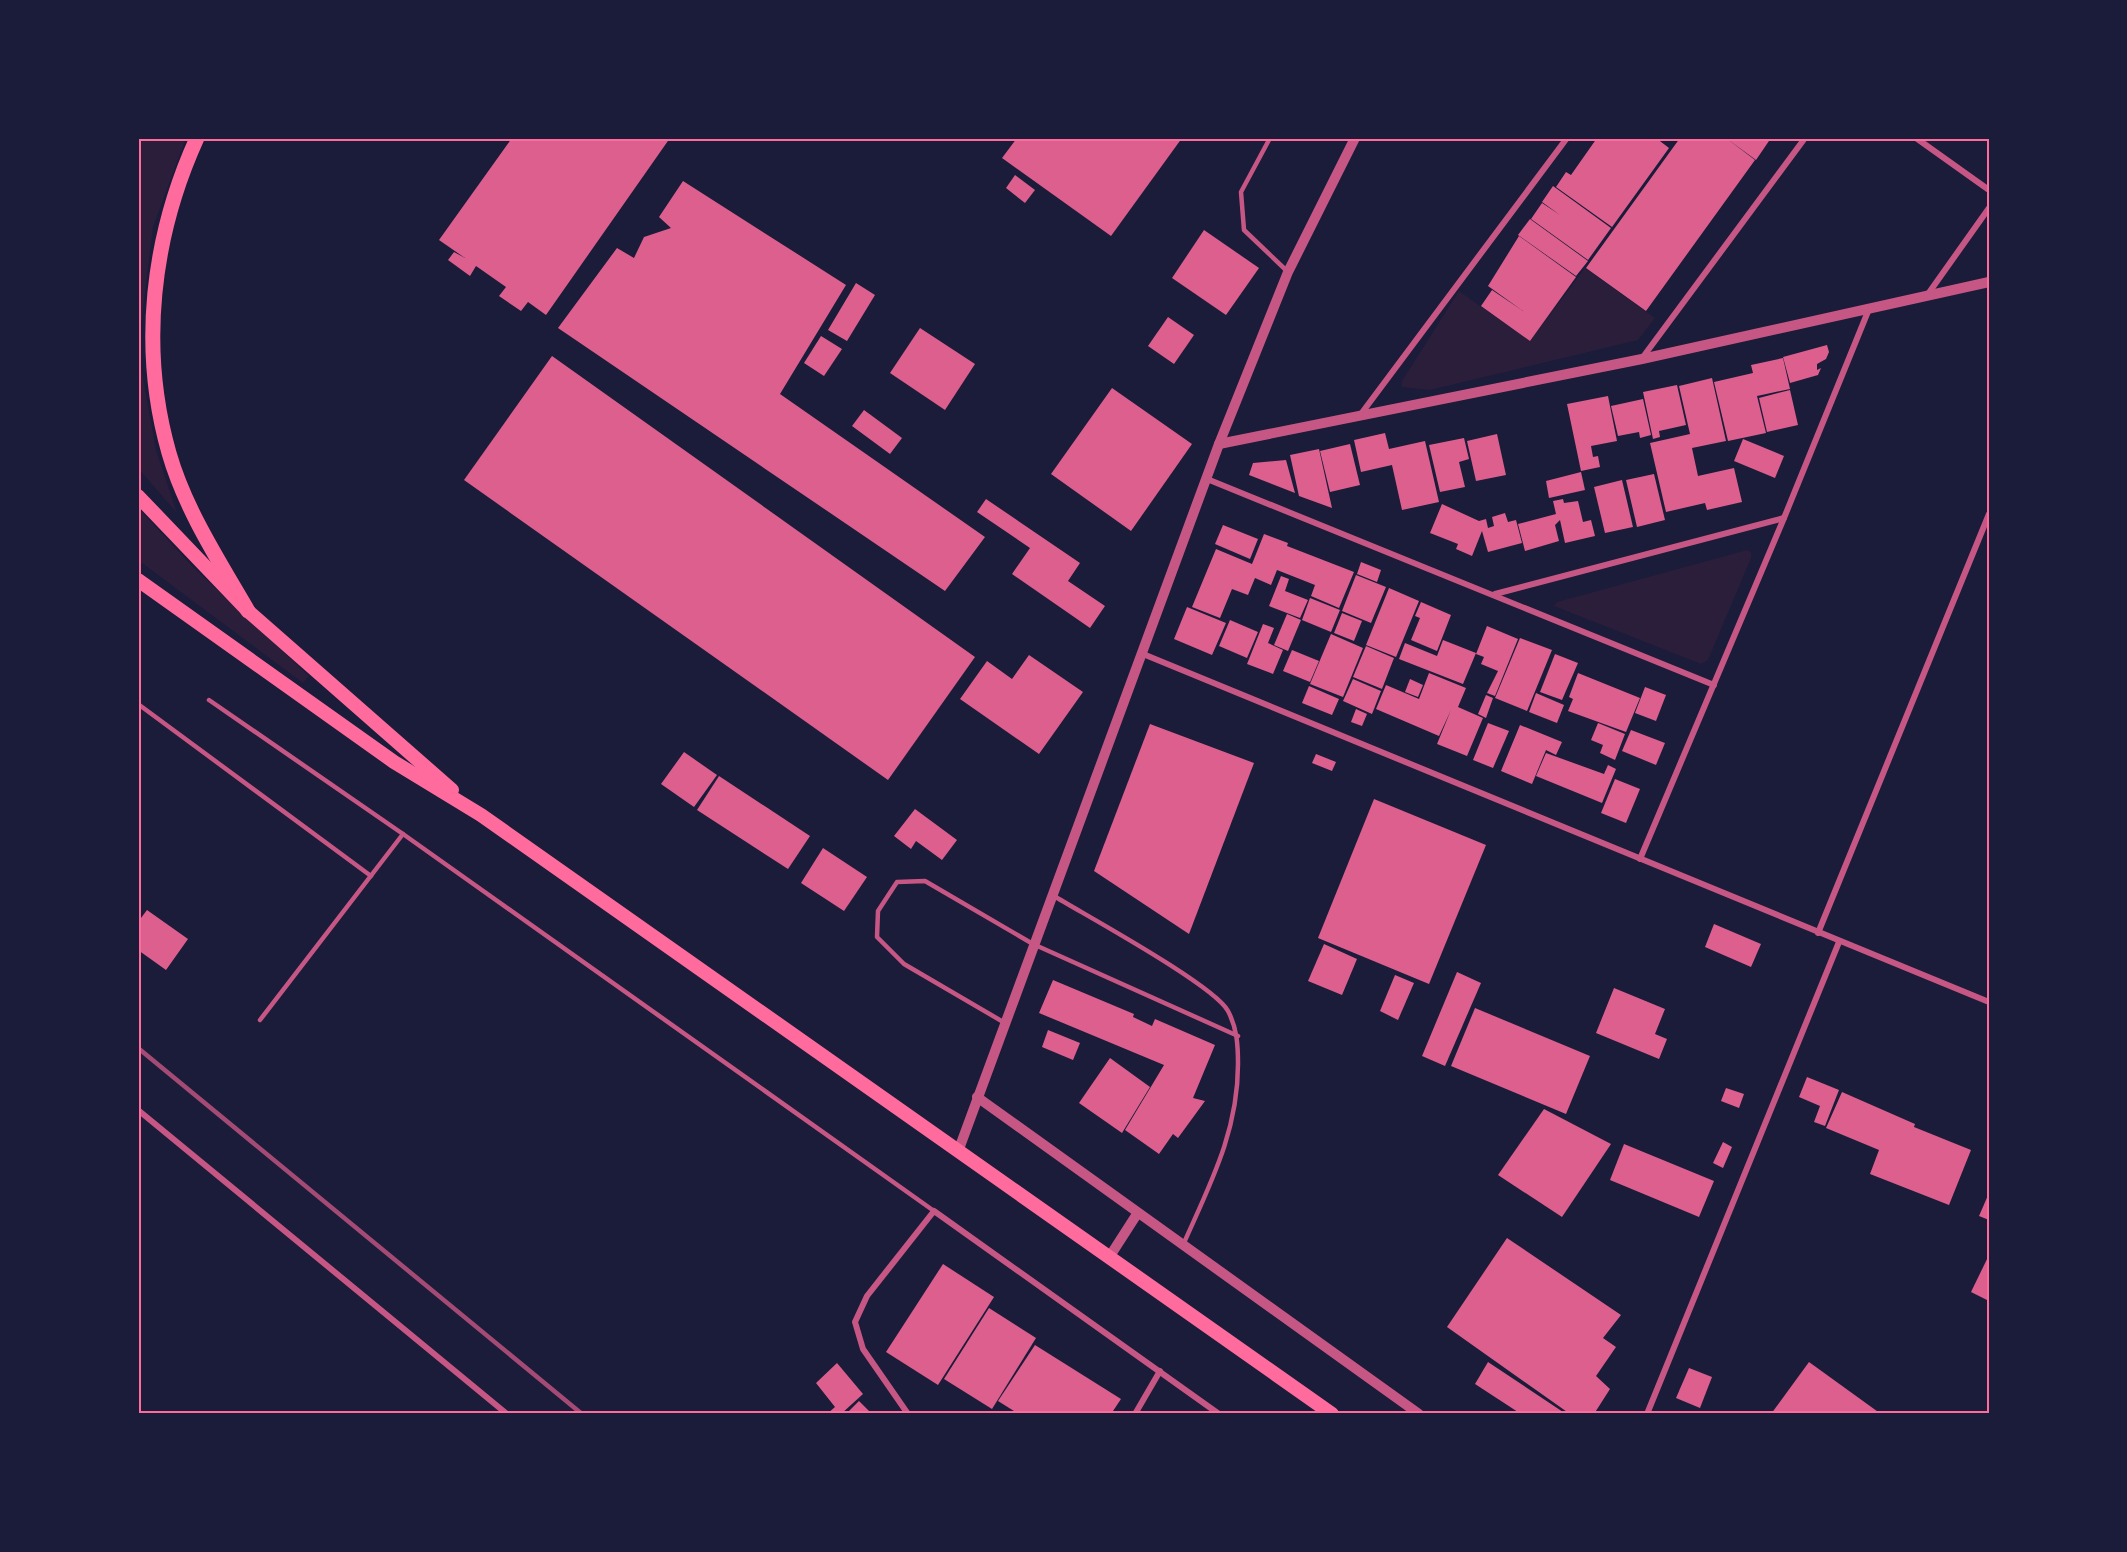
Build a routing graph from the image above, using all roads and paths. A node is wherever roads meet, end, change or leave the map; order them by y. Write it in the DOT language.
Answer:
graph roads {
  1 [pos="197,138"];
  2 [pos="1270,138"];
  3 [pos="1355,138"];
  4 [pos="1567,138"];
  5 [pos="1804,138"];
  6 [pos="1916,138"];
  7 [pos="1989,190"];
  8 [pos="1989,208"];
  9 [pos="1288,272"];
  10 [pos="1989,282"];
  11 [pos="1928,294"];
  12 [pos="1869,309"];
  13 [pos="1642,359"];
  14 [pos="1360,415"];
  15 [pos="1219,444"];
  16 [pos="1207,479"];
  17 [pos="138,495"];
  18 [pos="1989,514"];
  19 [pos="1785,518"];
  20 [pos="138,580"];
  21 [pos="1493,594"];
  22 [pos="248,611"];
  23 [pos="1143,654"];
  24 [pos="1713,684"];
  25 [pos="209,700"];
  26 [pos="138,704"];
  27 [pos="481,815"];
  28 [pos="403,834"];
  29 [pos="1640,859"];
  30 [pos="371,876"];
  31 [pos="1051,894"];
  32 [pos="1818,933"];
  33 [pos="1839,942"];
  34 [pos="1033,944"];
  35 [pos="1989,1002"];
  36 [pos="260,1020"];
  37 [pos="1005,1023"];
  38 [pos="1238,1036"];
  39 [pos="977,1097"];
  40 [pos="138,1110"];
  41 [pos="959,1149"];
  42 [pos="934,1211"];
  43 [pos="1137,1214"];
  44 [pos="1183,1246"];
  45 [pos="1110,1256"];
  46 [pos="1160,1371"];
  47 [pos="507,1414"];
  48 [pos="908,1414"];
  49 [pos="1135,1414"];
  50 [pos="1219,1414"];
  51 [pos="1332,1414"];
  52 [pos="1419,1414"];
  53 [pos="1647,1414"];
  1 -- 22 [label="highway"];
  2 -- 9 [label="lane"];
  3 -- 9 [label="street"];
  4 -- 14 [label="street"];
  5 -- 13 [label="street"];
  6 -- 7 [label="street"];
  8 -- 11 [label="street"];
  9 -- 15 [label="street"];
  10 -- 11 [label="street"];
  11 -- 12 [label="street"];
  12 -- 13 [label="street"];
  12 -- 19 [label="street"];
  13 -- 14 [label="street"];
  14 -- 15 [label="street"];
  15 -- 16 [label="street"];
  16 -- 21 [label="street"];
  16 -- 23 [label="street"];
  17 -- 22 [label="main road"];
  18 -- 32 [label="street"];
  19 -- 21 [label="street"];
  19 -- 24 [label="street"];
  20 -- 27 [label="main road"];
  21 -- 24 [label="street"];
  22 -- 27 [label="main road"];
  23 -- 29 [label="street"];
  23 -- 31 [label="street"];
  24 -- 29 [label="street"];
  25 -- 28 [label="lane"];
  26 -- 30 [label="lane"];
  27 -- 41 [label="main road"];
  28 -- 30 [label="lane"];
  28 -- 42 [label="lane"];
  29 -- 32 [label="street"];
  30 -- 36 [label="lane"];
  31 -- 34 [label="street"];
  31 -- 38 [label="lane"];
  32 -- 33 [label="street"];
  33 -- 35 [label="street"];
  33 -- 53 [label="street"];
  34 -- 37 [label="street"];
  34 -- 37 [label="lane"];
  34 -- 38 [label="lane"];
  37 -- 39 [label="street"];
  38 -- 44 [label="lane"];
  39 -- 41 [label="street"];
  39 -- 43 [label="street"];
  40 -- 47 [label="street"];
  41 -- 45 [label="main road"];
  42 -- 46 [label="street"];
  42 -- 48 [label="street"];
  43 -- 44 [label="street"];
  43 -- 45 [label="street"];
  44 -- 52 [label="street"];
  45 -- 51 [label="main road"];
  46 -- 49 [label="street"];
  46 -- 50 [label="street"];
}
